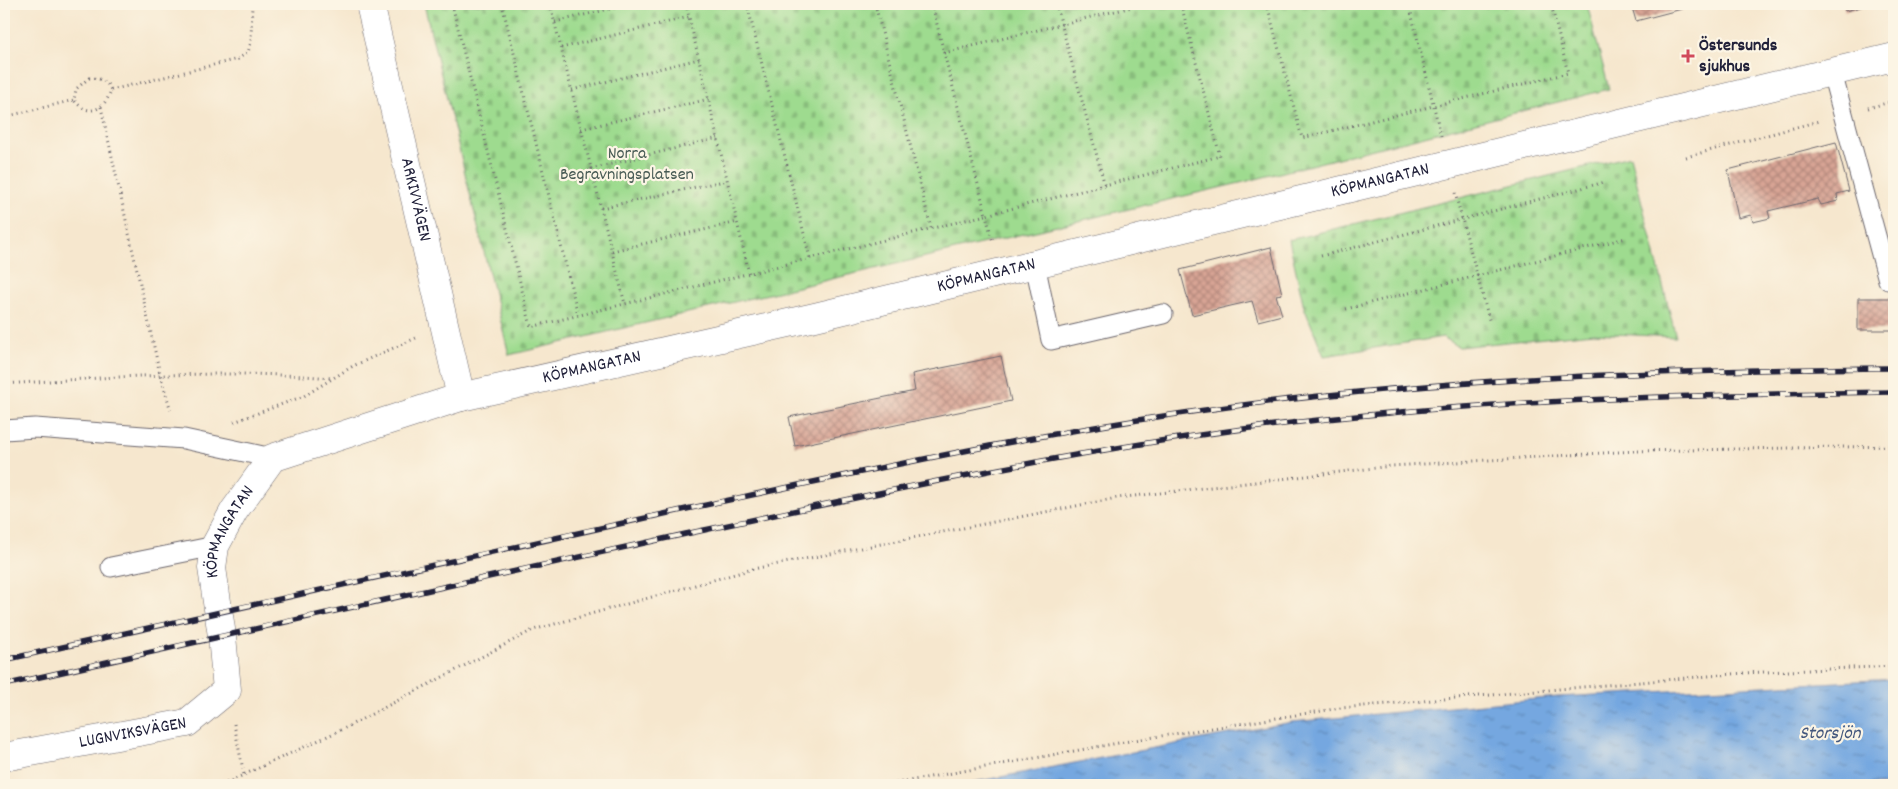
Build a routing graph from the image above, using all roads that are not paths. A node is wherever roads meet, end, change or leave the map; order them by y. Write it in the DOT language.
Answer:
graph roads {
  1 [pos="370,4"];
  2 [pos="1894,57"];
  3 [pos="1832,73"];
  4 [pos="1035,264"];
  5 [pos="1894,280"];
  6 [pos="1163,314"];
  7 [pos="461,397"];
  8 [pos="4,430"];
  9 [pos="272,458"];
  10 [pos="215,546"];
  11 [pos="111,567"];
  12 [pos="227,690"];
  13 [pos="4,757"];
  1 -- 7 [label="street, ARKIVVÄGEN"];
  2 -- 3 [label="street, KÖPMANGATAN"];
  3 -- 4 [label="street, KÖPMANGATAN"];
  3 -- 5 [label="lane"];
  4 -- 6 [label="lane"];
  4 -- 7 [label="street, KÖPMANGATAN"];
  7 -- 9 [label="street, KÖPMANGATAN"];
  8 -- 9 [label="lane"];
  9 -- 10 [label="street, KÖPMANGATAN"];
  10 -- 11 [label="lane"];
  10 -- 12 [label="street, KÖPMANGATAN"];
  12 -- 13 [label="street, LUGNVIKSVÄGEN"];
}
